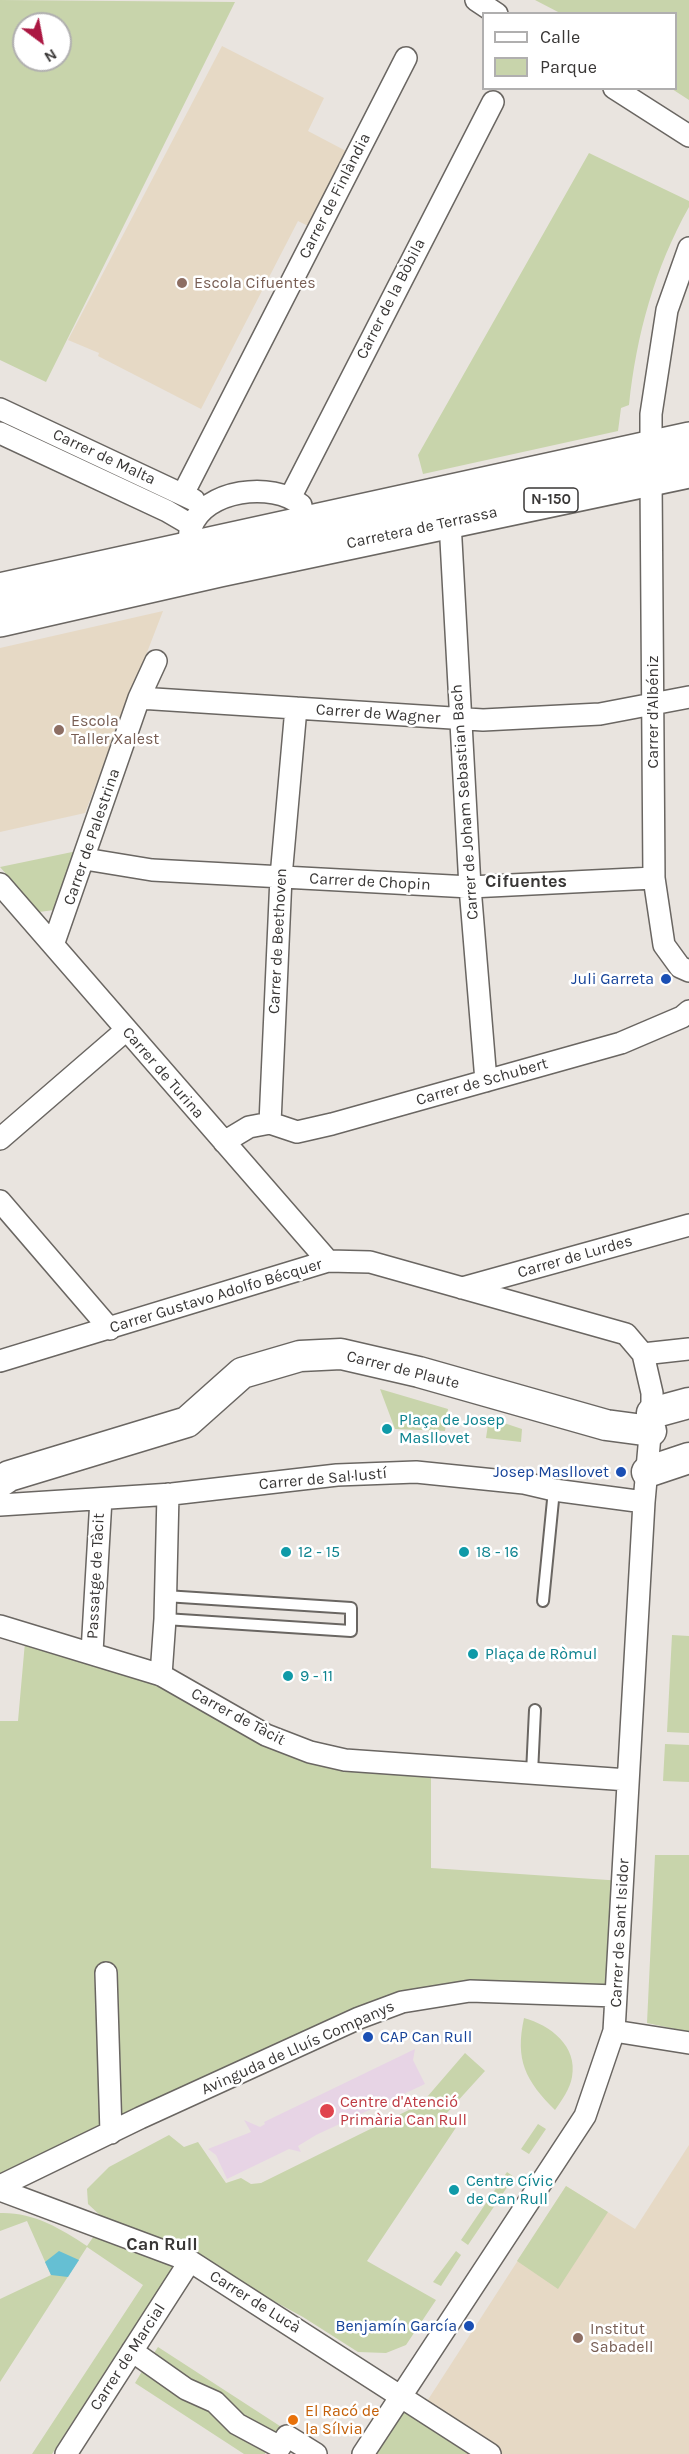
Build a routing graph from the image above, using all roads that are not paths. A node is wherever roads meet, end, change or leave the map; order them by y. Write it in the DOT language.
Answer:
graph roads {
  1 [pos="476,0"];
  2 [pos="493,12"];
  3 [pos="406,58"];
  4 [pos="617,90"];
  5 [pos="493,102"];
  6 [pos="689,136"];
  7 [pos="689,248"];
  8 [pos="0,409"];
  9 [pos="0,433"];
  10 [pos="689,439"];
  11 [pos="652,446"];
  12 [pos="689,471"];
  13 [pos="651,479"];
  14 [pos="183,494"];
  15 [pos="291,496"];
  16 [pos="208,508"];
  17 [pos="312,522"];
  18 [pos="450,522"];
  19 [pos="194,550"];
  20 [pos="299,553"];
  21 [pos="0,590"];
  22 [pos="0,620"];
  23 [pos="156,661"];
  24 [pos="140,698"];
  25 [pos="689,698"];
  26 [pos="653,705"];
  27 [pos="296,708"];
  28 [pos="459,720"];
  29 [pos="86,859"];
  30 [pos="281,877"];
  31 [pos="654,878"];
  32 [pos="0,884"];
  33 [pos="470,887"];
  34 [pos="53,945"];
  35 [pos="689,971"];
  36 [pos="689,1011"];
  37 [pos="125,1031"];
  38 [pos="486,1081"];
  39 [pos="270,1123"];
  40 [pos="0,1139"];
  41 [pos="224,1142"];
  42 [pos="0,1201"];
  43 [pos="689,1225"];
  44 [pos="328,1261"];
  45 [pos="462,1288"];
  46 [pos="110,1329"];
  47 [pos="640,1349"];
  48 [pos="689,1349"];
  49 [pos="0,1361"];
  50 [pos="689,1403"];
  51 [pos="652,1422"];
  52 [pos="689,1458"];
  53 [pos="647,1472"];
  54 [pos="0,1482"];
  55 [pos="554,1490"];
  56 [pos="168,1494"];
  57 [pos="101,1499"];
  58 [pos="644,1502"];
  59 [pos="0,1505"];
  60 [pos="165,1596"];
  61 [pos="543,1601"];
  62 [pos="165,1619"];
  63 [pos="0,1626"];
  64 [pos="92,1652"];
  65 [pos="161,1675"];
  66 [pos="535,1710"];
  67 [pos="532,1773"];
  68 [pos="628,1780"];
  69 [pos="106,1974"];
  70 [pos="616,1996"];
  71 [pos="614,2031"];
  72 [pos="689,2043"];
  73 [pos="111,2133"];
  74 [pos="0,2188"];
  75 [pos="190,2261"];
  76 [pos="132,2351"];
  77 [pos="400,2394"];
  78 [pos="278,2451"];
  79 [pos="71,2452"];
  80 [pos="316,2454"];
  81 [pos="363,2454"];
  82 [pos="490,2454"];
  1 -- 2 [label="street"];
  3 -- 14 [label="street, Carrer de Finlàndia"];
  4 -- 6 [label="street"];
  5 -- 15 [label="street, Carrer de la Bòbila"];
  7 -- 11 [label="street"];
  8 -- 14 [label="street, Carrer de Malta"];
  9 -- 19 [label="street, Carrer de Malta"];
  10 -- 11 [label="main road, Carretera de Terrassa / N-150"];
  11 -- 13 [label="street"];
  11 -- 17 [label="main road, Carretera de Terrassa / N-150"];
  12 -- 13 [label="main road, Carretera de Terrassa / N-150"];
  13 -- 18 [label="main road, Carretera de Terrassa / N-150"];
  13 -- 26 [label="street, Carrer d'Albéniz"];
  14 -- 16 [label="street, Carrer de Malta"];
  15 -- 16 [label="street"];
  15 -- 17 [label="street"];
  16 -- 19 [label="street"];
  17 -- 19 [label="main road, Carretera de Terrassa / N-150"];
  17 -- 20 [label="street"];
  18 -- 20 [label="main road, Carretera de Terrassa / N-150"];
  18 -- 28 [label="street, Carrer de Joham Sebastian Bach"];
  19 -- 20 [label="main road, Carretera de Terrassa / N-150"];
  19 -- 21 [label="main road, Carretera de Terrassa / N-150"];
  19 -- 22 [label="main road, Carretera de Terrassa / N-150"];
  23 -- 24 [label="street, Carrer de Palestrina"];
  24 -- 27 [label="street, Carrer de Wagner"];
  24 -- 29 [label="street, Carrer de Palestrina"];
  25 -- 26 [label="street, Carrer de Wagner"];
  26 -- 28 [label="street, Carrer de Wagner"];
  26 -- 31 [label="street, Carrer d'Albéniz"];
  27 -- 28 [label="street, Carrer de Wagner"];
  27 -- 30 [label="street, Carrer de Beethoven"];
  28 -- 33 [label="street, Carrer de Joham Sebastian Bach"];
  29 -- 30 [label="street, Carrer de Chopin"];
  29 -- 34 [label="street, Carrer de Palestrina"];
  30 -- 33 [label="street, Carrer de Chopin"];
  30 -- 39 [label="street, Carrer de Beethoven"];
  31 -- 33 [label="street, Carrer de Chopin"];
  31 -- 35 [label="street, Carrer d'Albéniz"];
  32 -- 34 [label="street, Carrer de Turina"];
  33 -- 38 [label="street, Carrer de Joham Sebastian Bach"];
  34 -- 37 [label="street, Carrer de Turina"];
  36 -- 38 [label="street, Carrer de Schubert"];
  37 -- 40 [label="street"];
  37 -- 41 [label="street, Carrer de Turina"];
  38 -- 39 [label="street, Carrer de Schubert"];
  39 -- 41 [label="street"];
  41 -- 44 [label="street, Carrer de Turina"];
  42 -- 46 [label="street"];
  43 -- 45 [label="street, Carrer de Lurdes"];
  44 -- 45 [label="street, Carrer Gustavo Adolfo Bécquer"];
  44 -- 46 [label="street, Carrer Gustavo Adolfo Bécquer"];
  45 -- 47 [label="street, Carrer Gustavo Adolfo Bécquer"];
  46 -- 49 [label="street, Carrer Gustavo Adolfo Bécquer"];
  47 -- 48 [label="street"];
  47 -- 51 [label="street, Carrer de Sant Isidor"];
  50 -- 51 [label="street"];
  51 -- 53 [label="street, Carrer de Sant Isidor"];
  51 -- 54 [label="street, Carrer de Plaute"];
  52 -- 53 [label="street"];
  53 -- 58 [label="street, Carrer de Sant Isidor"];
  55 -- 56 [label="street, Carrer de Sal·lustí"];
  55 -- 58 [label="street, Carrer de Sal·lustí"];
  55 -- 61 [label="lane"];
  56 -- 57 [label="street, Carrer de Sal·lustí"];
  56 -- 60 [label="street"];
  57 -- 59 [label="street, Carrer de Sal·lustí"];
  57 -- 64 [label="street, Passatge de Tàcit"];
  58 -- 68 [label="street, Carrer de Sant Isidor"];
  60 -- 62 [label="street"];
  60 -- 62 [label="lane"];
  62 -- 65 [label="street"];
  63 -- 64 [label="street, Carrer de Tàcit"];
  64 -- 65 [label="street, Carrer de Tàcit"];
  65 -- 67 [label="street, Carrer de Tàcit"];
  66 -- 67 [label="lane"];
  67 -- 68 [label="street, Carrer de Tàcit"];
  68 -- 70 [label="street, Carrer de Sant Isidor"];
  69 -- 73 [label="street"];
  70 -- 71 [label="street, Carrer de Sant Isidor"];
  70 -- 73 [label="street, Avinguda de Lluís Companys"];
  71 -- 72 [label="street"];
  71 -- 77 [label="street, Carrer de Sant Isidor"];
  73 -- 74 [label="street, Avinguda de Lluís Companys"];
  74 -- 75 [label="street, Carrer de Lucà"];
  75 -- 76 [label="street, Carrer de Marcial"];
  75 -- 77 [label="street, Carrer de Lucà"];
  76 -- 78 [label="street"];
  76 -- 79 [label="street, Carrer de Marcial"];
  77 -- 81 [label="street, Carrer de Sant Isidor"];
  77 -- 82 [label="street, Carrer de Lucà"];
  78 -- 80 [label="street"];
}
